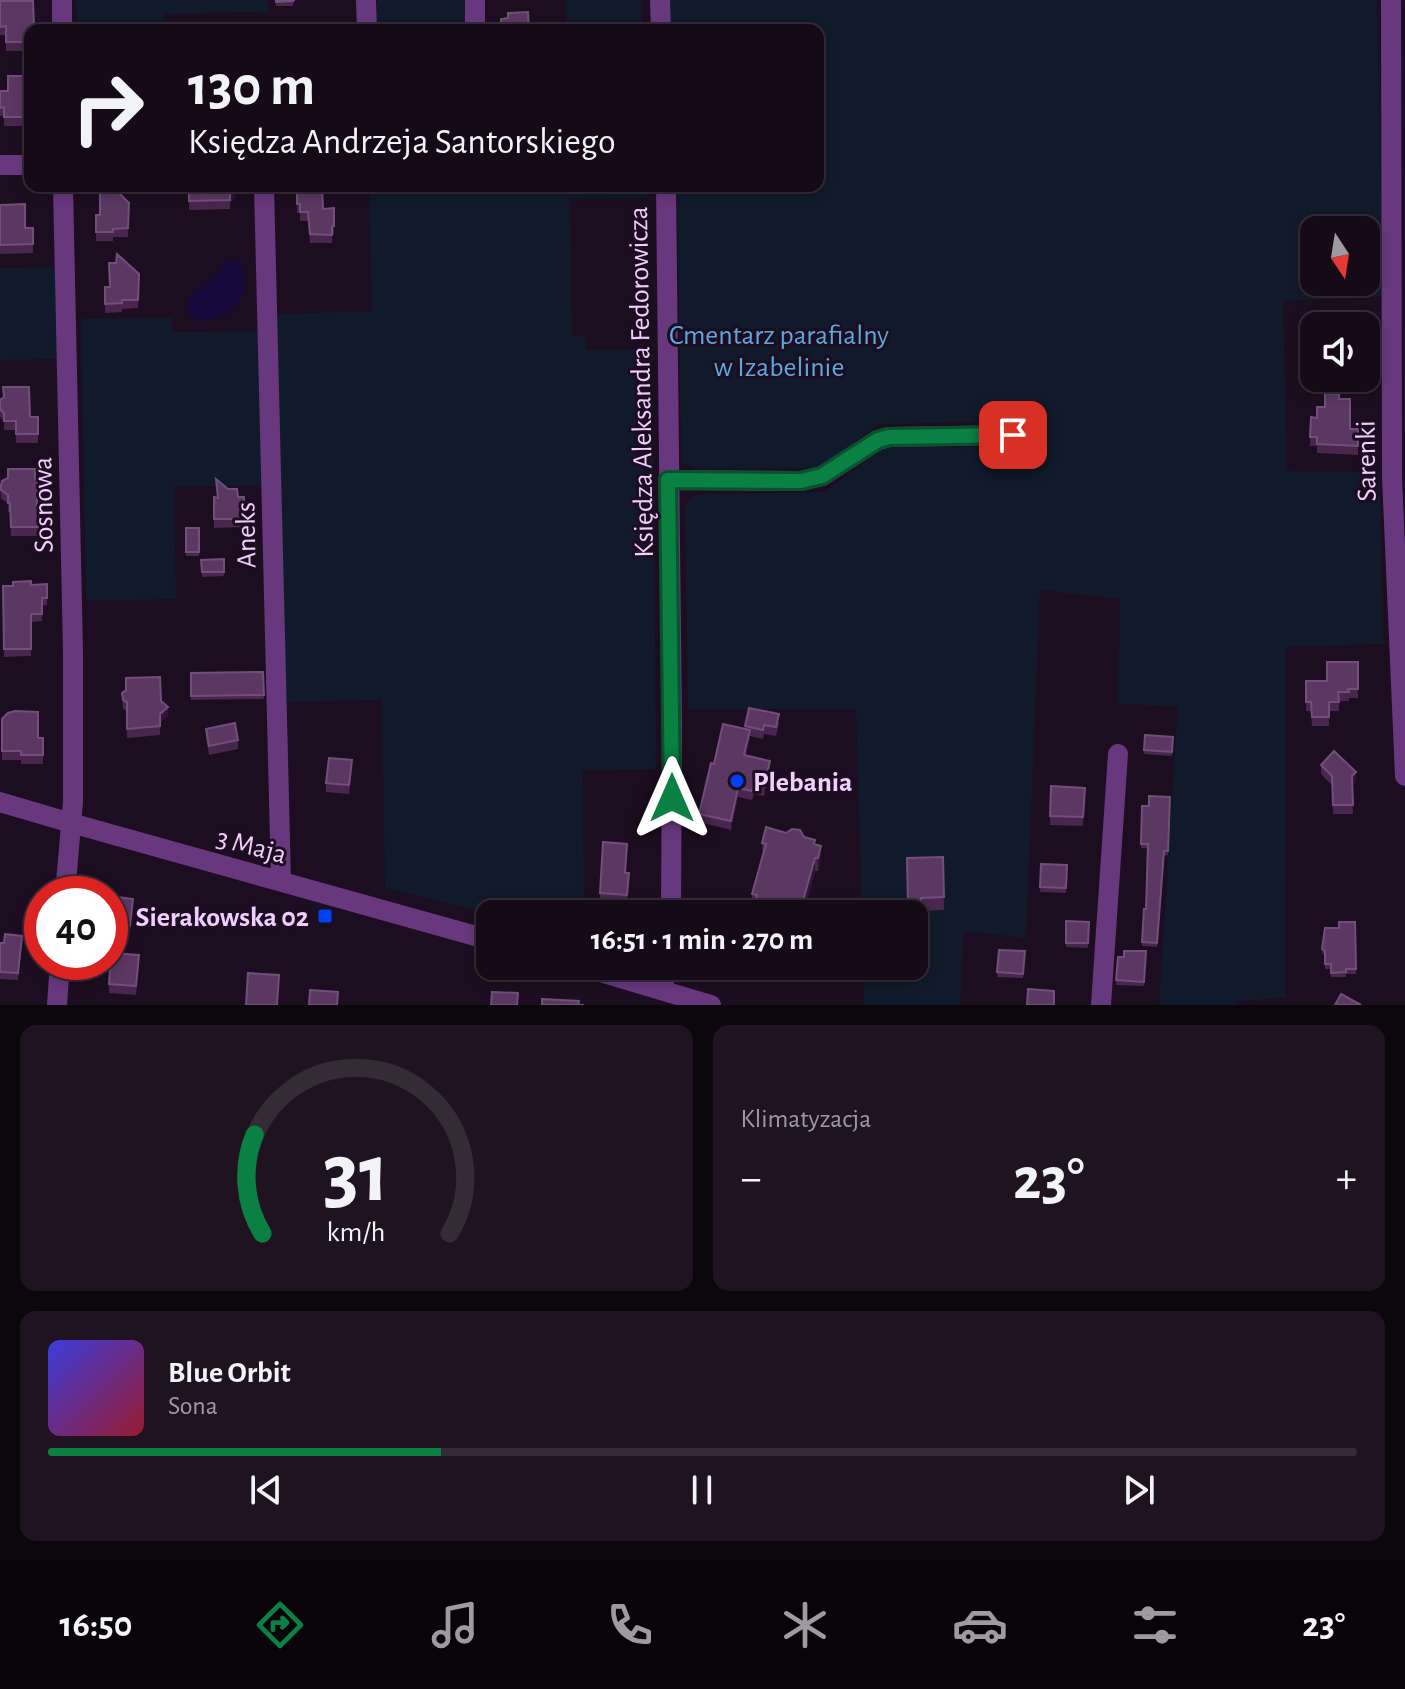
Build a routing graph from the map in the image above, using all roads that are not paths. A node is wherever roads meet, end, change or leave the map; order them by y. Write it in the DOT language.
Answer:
graph roads {
  1 [pos="62,0"];
  2 [pos="366,0"];
  3 [pos="475,0"];
  4 [pos="660,0"];
  5 [pos="1391,0"];
  6 [pos="62,24"];
  7 [pos="367,24"];
  8 [pos="475,24"];
  9 [pos="661,24"];
  10 [pos="0,165"];
  11 [pos="24,165"];
  12 [pos="63,192"];
  13 [pos="264,192"];
  14 [pos="666,192"];
  15 [pos="1013,435"];
  16 [pos="668,480"];
  17 [pos="1118,754"];
  18 [pos="1405,776"];
  19 [pos="0,802"];
  20 [pos="71,823"];
  21 [pos="67,876"];
  22 [pos="281,882"];
  23 [pos="671,900"];
  24 [pos="476,936"];
  25 [pos="59,980"];
  26 [pos="628,980"];
  27 [pos="664,980"];
  28 [pos="663,990"];
  29 [pos="57,1005"];
  30 [pos="711,1005"];
  31 [pos="1101,1005"];
  1 -- 6 [label="street"];
  2 -- 7 [label="street"];
  3 -- 8 [label="street"];
  4 -- 9 [label="street"];
  5 -- 18 [label="street, Sarenki"];
  10 -- 11 [label="street"];
  12 -- 20 [label="street, Sosnowa"];
  13 -- 22 [label="street, Aneks"];
  14 -- 16 [label="street, Księdza Aleksandra Fedorowicza"];
  15 -- 16 [label="street"];
  16 -- 23 [label="street, Księdza Aleksandra Fedorowicza"];
  17 -- 31 [label="street"];
  19 -- 20 [label="street, 3 Maja"];
  20 -- 21 [label="street, Sosnowa"];
  20 -- 22 [label="street, 3 Maja"];
  22 -- 24 [label="street, 3 Maja"];
  25 -- 29 [label="street"];
  26 -- 28 [label="street"];
  27 -- 28 [label="street"];
  28 -- 30 [label="street"];
}
